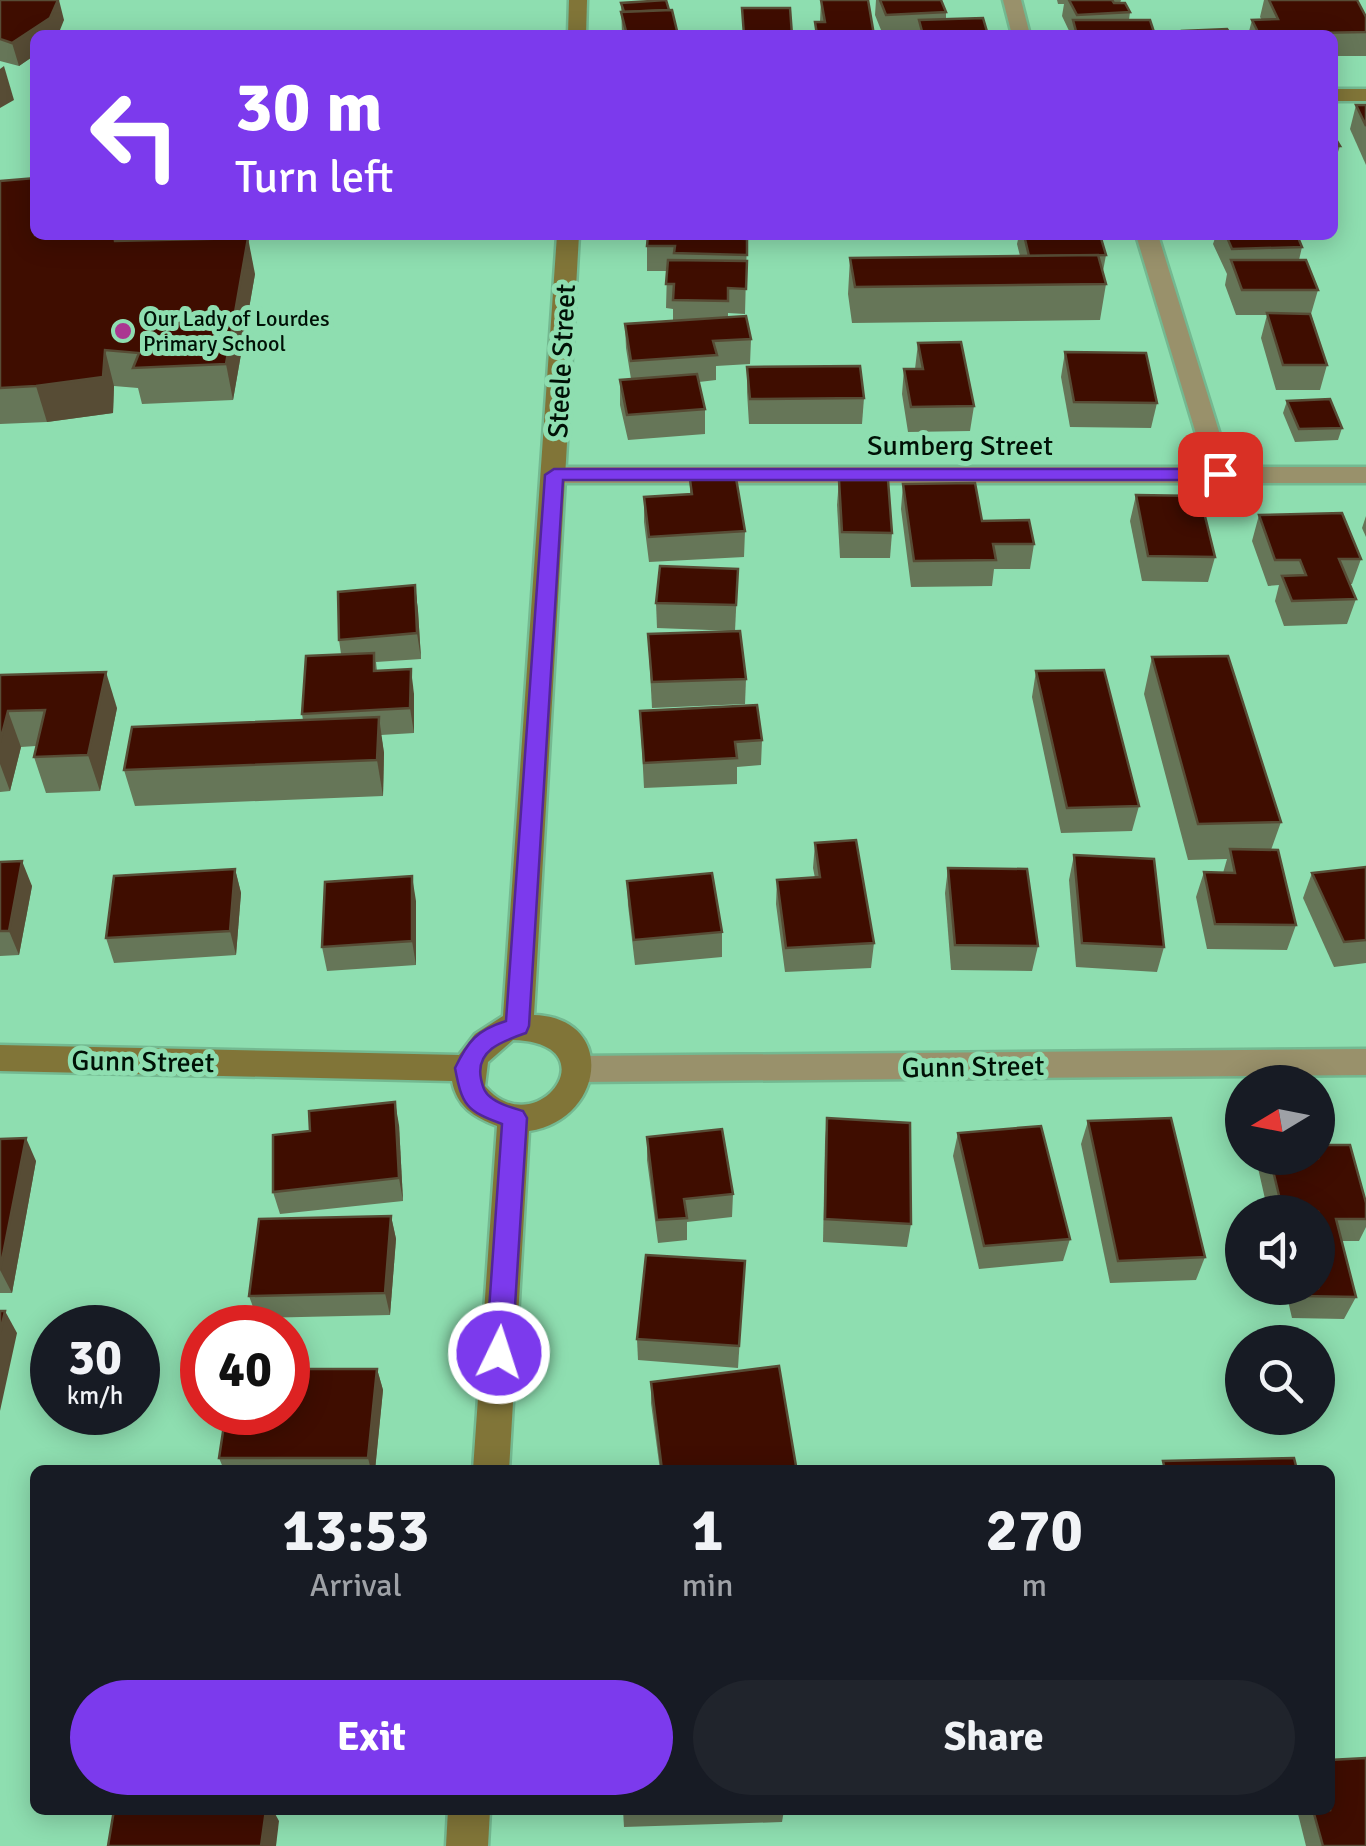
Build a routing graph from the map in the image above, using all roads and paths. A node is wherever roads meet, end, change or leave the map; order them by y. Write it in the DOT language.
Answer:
graph roads {
  1 [pos="578,0"];
  2 [pos="1012,0"];
  3 [pos="577,30"];
  4 [pos="1019,30"];
  5 [pos="1338,95"];
  6 [pos="1366,95"];
  7 [pos="568,240"];
  8 [pos="1149,240"];
  9 [pos="1220,474"];
  10 [pos="554,475"];
  11 [pos="1366,475"];
  12 [pos="518,1026"];
  13 [pos="0,1058"];
  14 [pos="1366,1062"];
  15 [pos="467,1068"];
  16 [pos="580,1070"];
  17 [pos="514,1118"];
  18 [pos="491,1465"];
  19 [pos="469,1815"];
  20 [pos="467,1846"];
  1 -- 3 [label="street"];
  2 -- 4 [label="street"];
  5 -- 6 [label="street"];
  7 -- 10 [label="street, Steele Street"];
  8 -- 9 [label="street"];
  9 -- 10 [label="street, Sumberg Street"];
  9 -- 11 [label="street, Sumberg Street"];
  10 -- 12 [label="street, Steele Street"];
  12 -- 15 [label="street"];
  12 -- 16 [label="street"];
  13 -- 15 [label="street, Gunn Street"];
  14 -- 16 [label="street, Gunn Street"];
  15 -- 17 [label="street"];
  16 -- 17 [label="street"];
  17 -- 18 [label="street"];
  19 -- 20 [label="street"];
}
